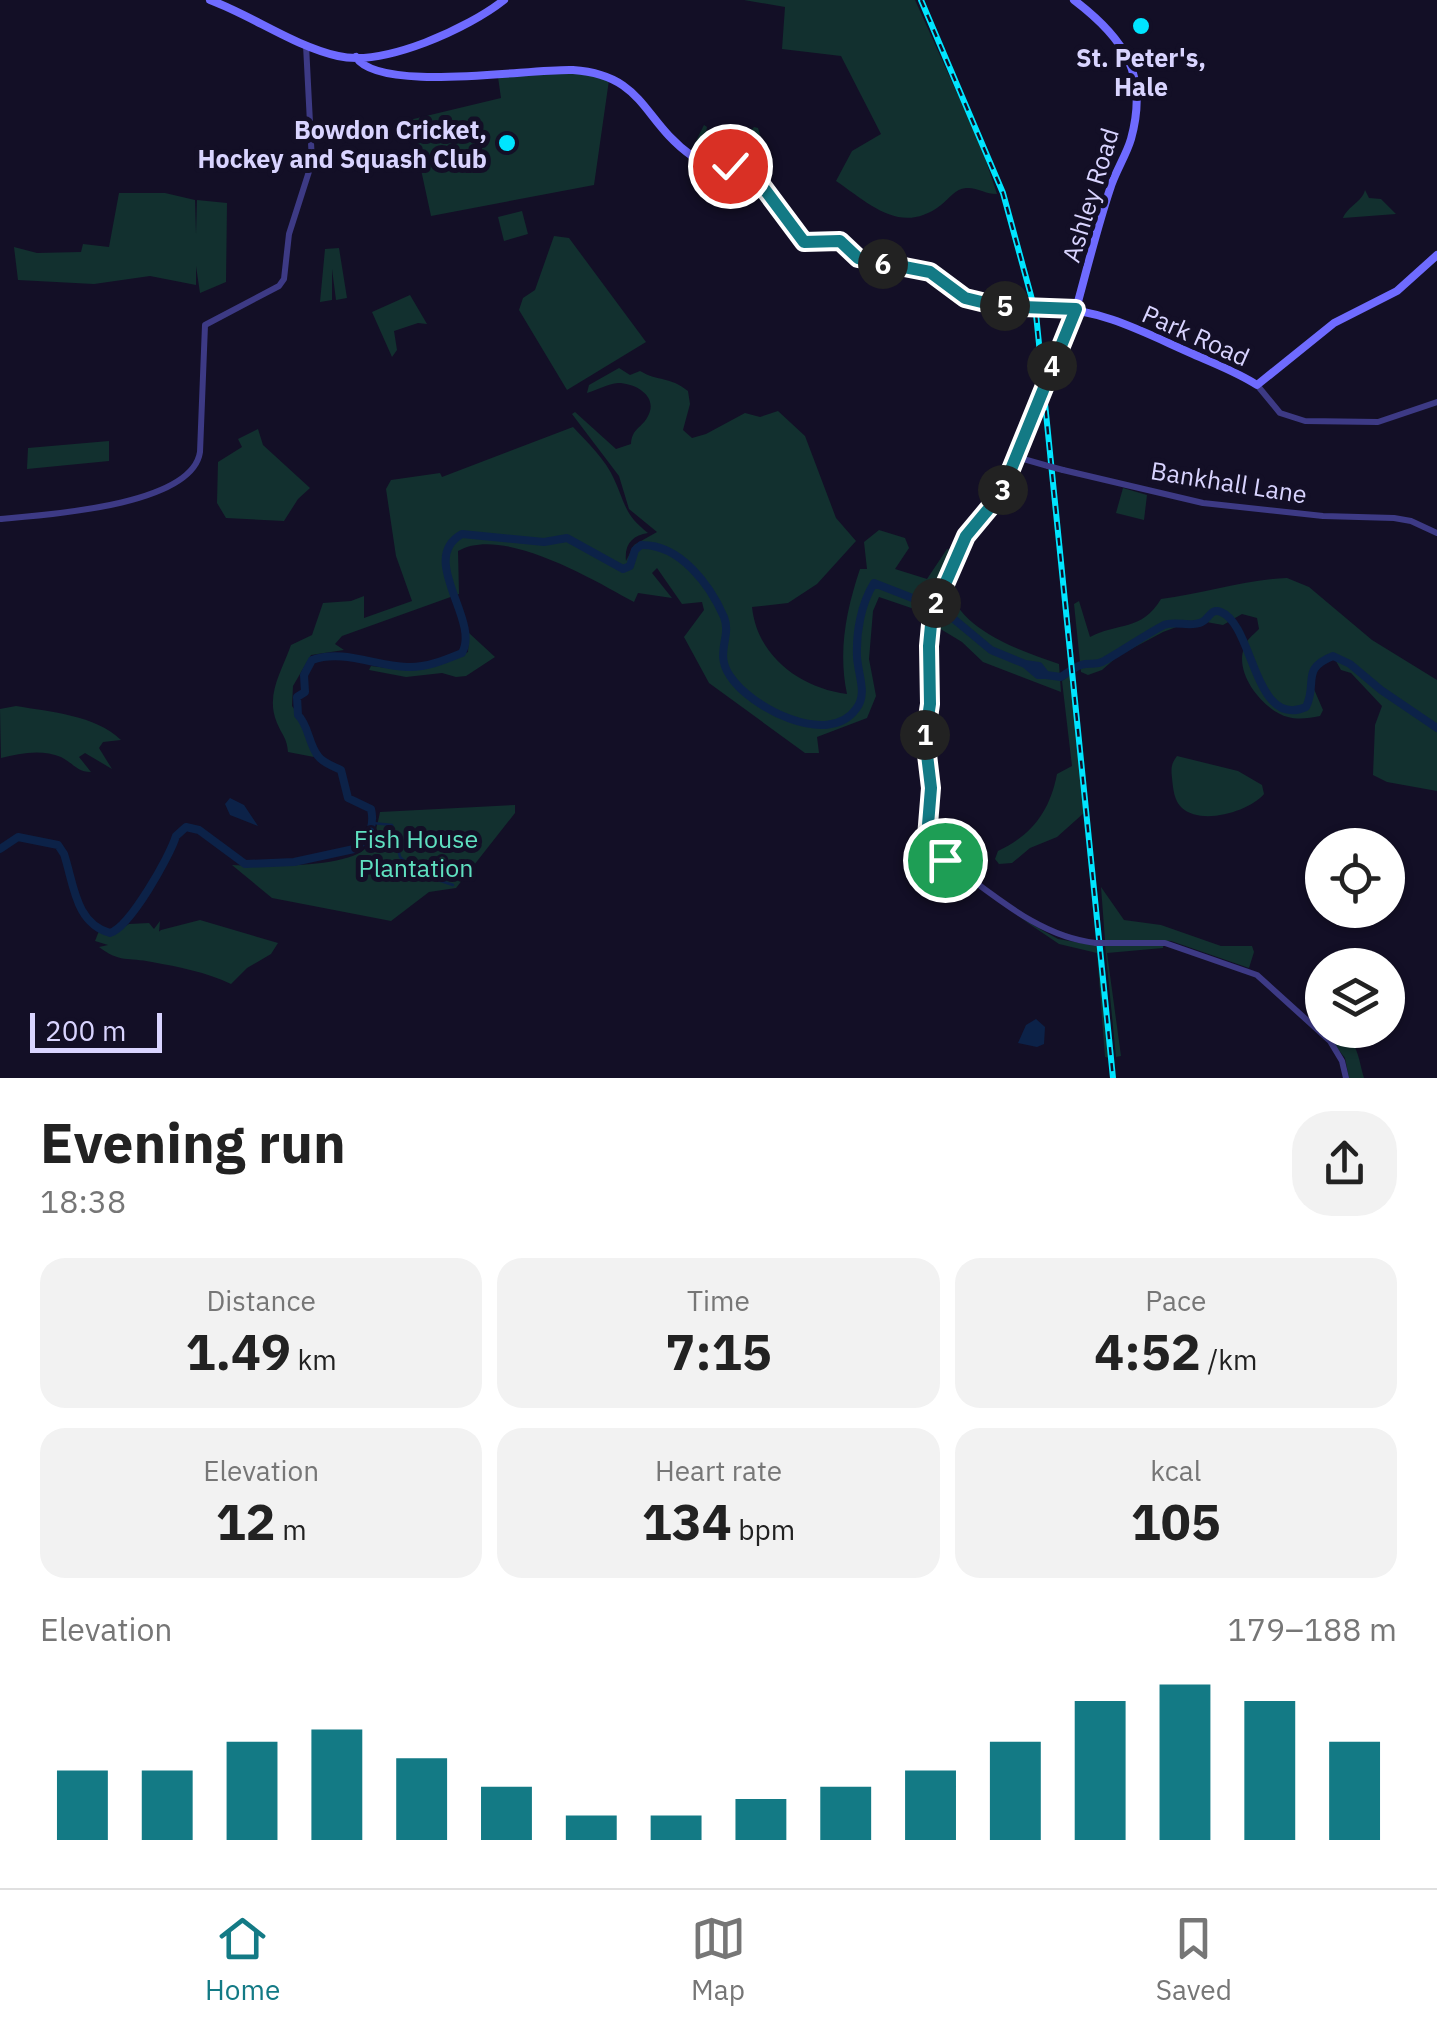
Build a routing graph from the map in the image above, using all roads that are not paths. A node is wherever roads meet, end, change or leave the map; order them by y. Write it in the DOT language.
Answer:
graph roads {
  1 [pos="210,0"];
  2 [pos="504,0"];
  3 [pos="1074,0"];
  4 [pos="306,45"];
  5 [pos="356,57"];
  6 [pos="1437,255"];
  7 [pos="1076,309"];
  8 [pos="1257,385"];
  9 [pos="1437,402"];
  10 [pos="1016,457"];
  11 [pos="0,519"];
  12 [pos="1437,533"];
  13 [pos="1346,1078"];
  1 -- 4 [label="main road"];
  2 -- 5 [label="main road"];
  3 -- 7 [label="main road, Ashley Road"];
  4 -- 5 [label="main road"];
  4 -- 11 [label="street"];
  5 -- 7 [label="main road, Park Road, bridge"];
  6 -- 8 [label="main road, Park Road"];
  7 -- 8 [label="main road, Park Road"];
  7 -- 10 [label="street, Ashley Road, bridge"];
  8 -- 9 [label="street"];
  10 -- 12 [label="street, Bankhall Lane, bridge"];
  10 -- 13 [label="street, Ashley Road, bridge"];
}
